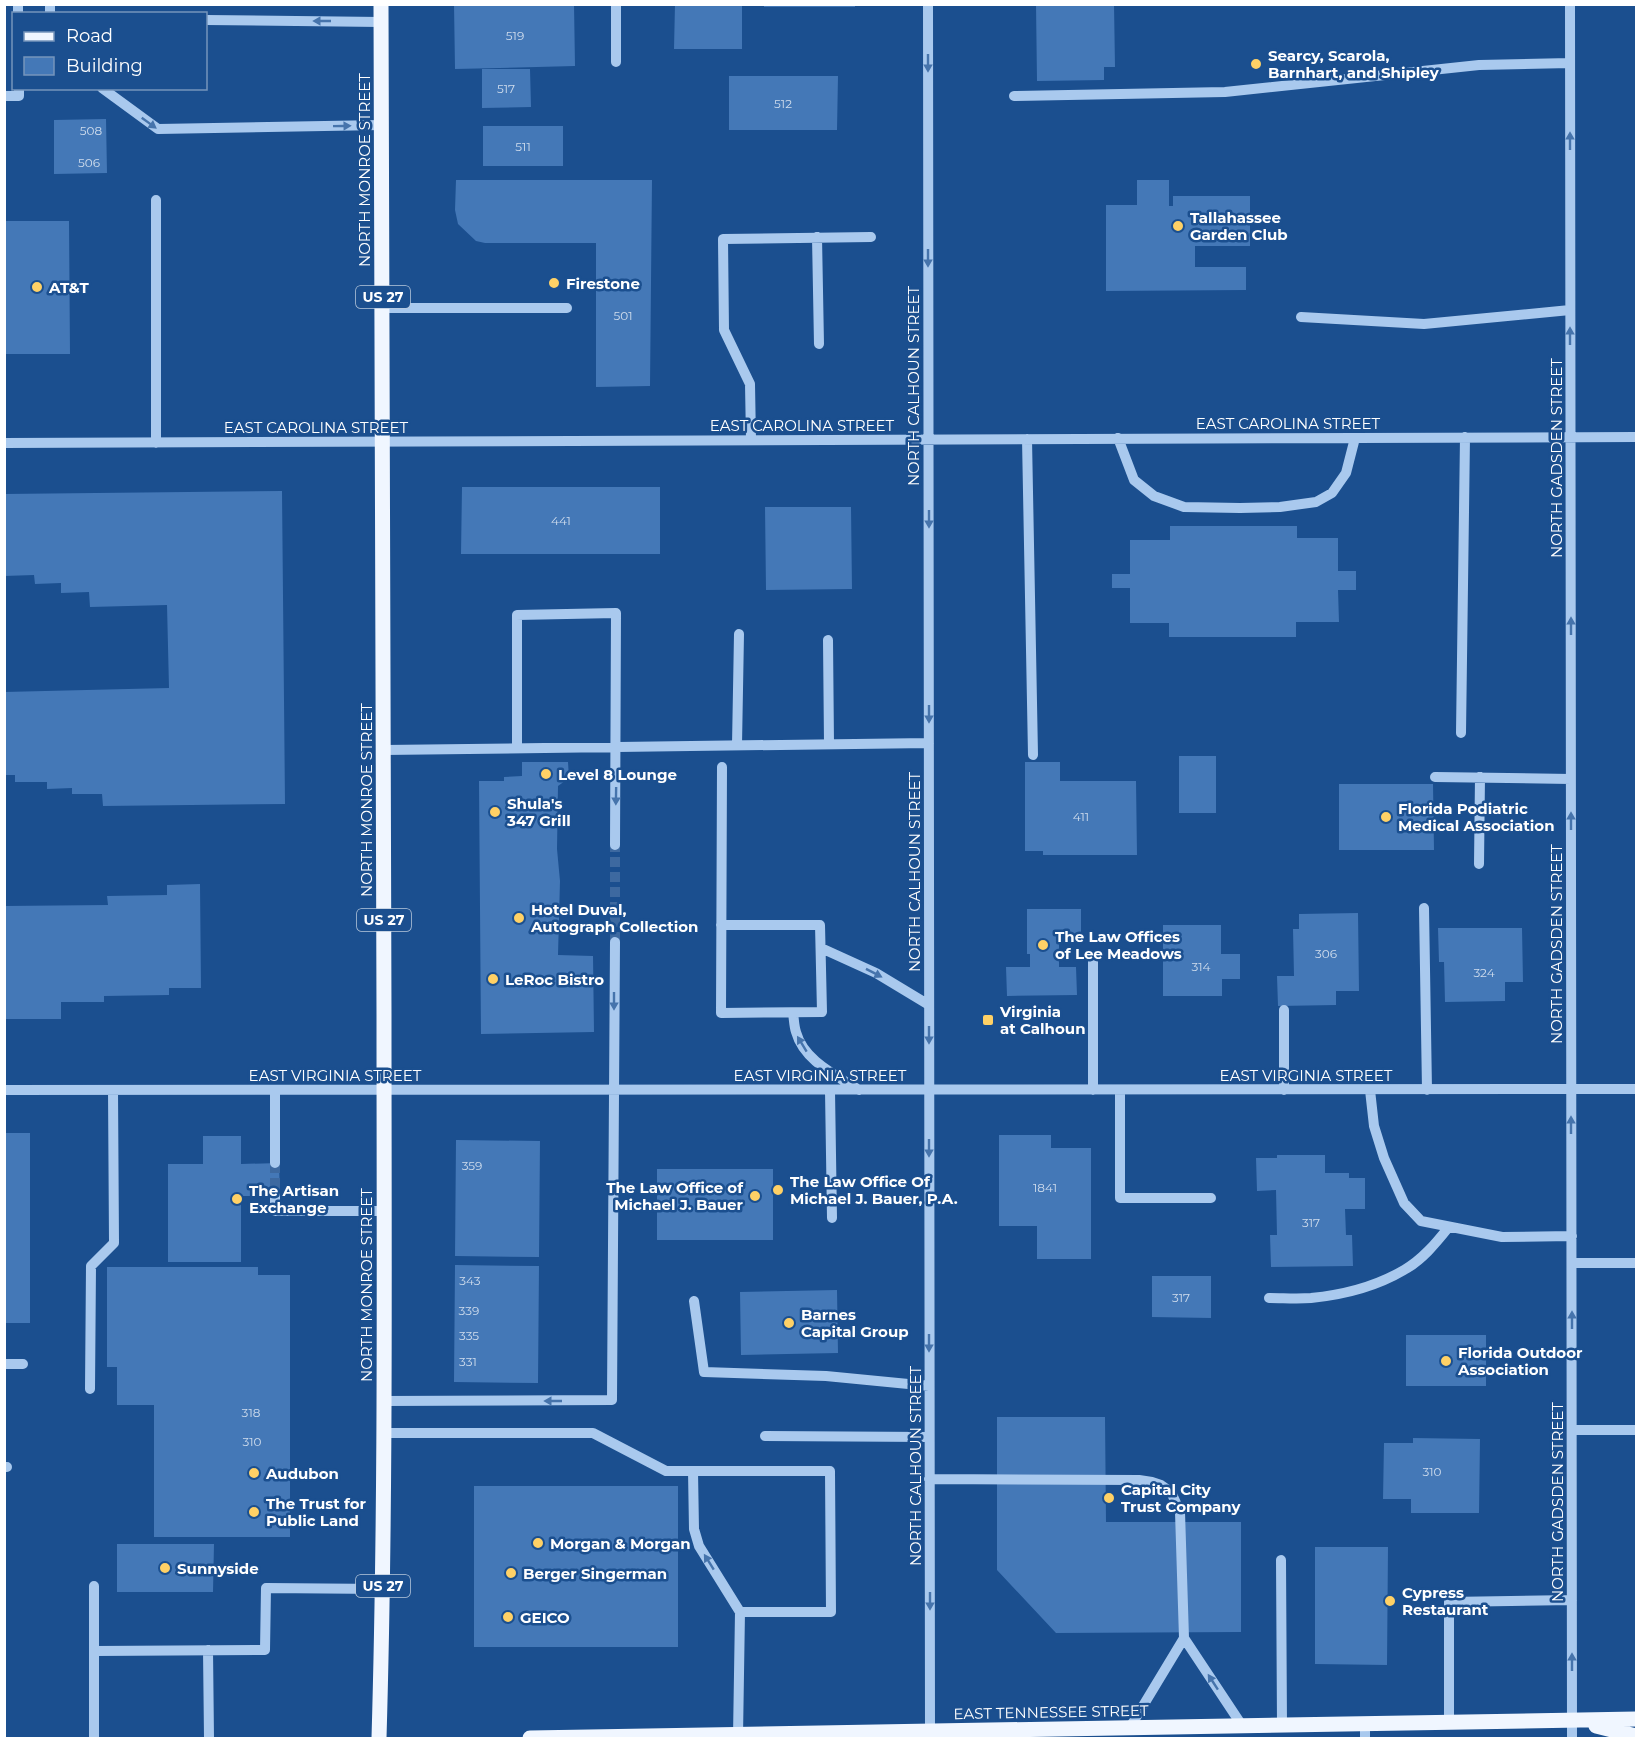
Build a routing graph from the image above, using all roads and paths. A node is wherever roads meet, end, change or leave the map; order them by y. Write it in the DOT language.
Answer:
graph roads {
  1 [pos="381,4"];
  2 [pos="616,4"];
  3 [pos="928,4"];
  4 [pos="1570,4"];
  5 [pos="207,20"];
  6 [pos="381,22"];
  7 [pos="616,62"];
  8 [pos="1570,63"];
  9 [pos="19,90"];
  10 [pos="105,90"];
  11 [pos="4,96"];
  12 [pos="1014,96"];
  13 [pos="381,125"];
  14 [pos="156,200"];
  15 [pos="817,237"];
  16 [pos="871,237"];
  17 [pos="383,308"];
  18 [pos="567,308"];
  19 [pos="1570,310"];
  20 [pos="1301,317"];
  21 [pos="819,344"];
  22 [pos="1465,437"];
  23 [pos="1571,437"];
  24 [pos="1636,437"];
  25 [pos="1118,438"];
  26 [pos="1355,438"];
  27 [pos="928,439"];
  28 [pos="1027,439"];
  29 [pos="751,440"];
  30 [pos="383,441"];
  31 [pos="4,443"];
  32 [pos="156,443"];
  33 [pos="739,634"];
  34 [pos="828,640"];
  35 [pos="1461,733"];
  36 [pos="929,743"];
  37 [pos="829,744"];
  38 [pos="737,745"];
  39 [pos="616,747"];
  40 [pos="517,748"];
  41 [pos="384,750"];
  42 [pos="1033,755"];
  43 [pos="722,766"];
  44 [pos="1435,777"];
  45 [pos="1480,777"];
  46 [pos="1571,779"];
  47 [pos="615,845"];
  48 [pos="1479,864"];
  49 [pos="1424,908"];
  50 [pos="721,925"];
  51 [pos="615,942"];
  52 [pos="821,948"];
  53 [pos="1093,958"];
  54 [pos="929,1005"];
  55 [pos="1284,1010"];
  56 [pos="793,1013"];
  57 [pos="1571,1089"];
  58 [pos="1636,1089"];
  59 [pos="4,1090"];
  60 [pos="113,1090"];
  61 [pos="275,1090"];
  62 [pos="384,1090"];
  63 [pos="614,1090"];
  64 [pos="830,1090"];
  65 [pos="860,1090"];
  66 [pos="929,1090"];
  67 [pos="1093,1090"];
  68 [pos="1120,1090"];
  69 [pos="1284,1090"];
  70 [pos="1370,1090"];
  71 [pos="1427,1090"];
  72 [pos="275,1163"];
  73 [pos="275,1196"];
  74 [pos="1211,1198"];
  75 [pos="384,1210"];
  76 [pos="832,1218"];
  77 [pos="1448,1228"];
  78 [pos="1572,1236"];
  79 [pos="1572,1263"];
  80 [pos="1636,1263"];
  81 [pos="1269,1298"];
  82 [pos="694,1301"];
  83 [pos="4,1364"];
  84 [pos="23,1364"];
  85 [pos="929,1386"];
  86 [pos="90,1389"];
  87 [pos="383,1401"];
  88 [pos="1572,1430"];
  89 [pos="1636,1430"];
  90 [pos="383,1433"];
  91 [pos="765,1436"];
  92 [pos="929,1437"];
  93 [pos="693,1471"];
  94 [pos="929,1479"];
  95 [pos="1281,1560"];
  96 [pos="94,1586"];
  97 [pos="383,1589"];
  98 [pos="1572,1600"];
  99 [pos="740,1612"];
  100 [pos="1184,1638"];
  101 [pos="208,1650"];
  102 [pos="94,1652"];
  103 [pos="1636,1719"];
  104 [pos="1572,1720"];
  105 [pos="1449,1723"];
  106 [pos="1243,1727"];
  107 [pos="1129,1728"];
  108 [pos="1272,1730"];
  109 [pos="1365,1731"];
  110 [pos="1153,1733"];
  111 [pos="1040,1734"];
  112 [pos="930,1736"];
  113 [pos="1636,1736"];
  114 [pos="731,1737"];
  115 [pos="94,1738"];
  116 [pos="208,1738"];
  117 [pos="379,1738"];
  118 [pos="530,1738"];
  119 [pos="1572,1738"];
  1 -- 6 [label="main road, NORTH MONROE STREET / US 27"];
  2 -- 7 [label="street"];
  3 -- 27 [label="street, NORTH CALHOUN STREET, one-way"];
  4 -- 8 [label="street, NORTH GADSDEN STREET"];
  6 -- 5 [label="street, one-way"];
  6 -- 13 [label="main road, NORTH MONROE STREET / US 27"];
  8 -- 12 [label="street"];
  19 -- 8 [label="street, NORTH GADSDEN STREET, one-way"];
  9 -- 11 [label="street"];
  10 -- 13 [label="street, one-way"];
  13 -- 17 [label="main road, NORTH MONROE STREET / US 27"];
  14 -- 32 [label="street"];
  15 -- 16 [label="street"];
  15 -- 21 [label="street"];
  15 -- 29 [label="street"];
  17 -- 18 [label="street"];
  17 -- 30 [label="main road, NORTH MONROE STREET / US 27"];
  19 -- 20 [label="street"];
  23 -- 19 [label="street, NORTH GADSDEN STREET, one-way"];
  22 -- 23 [label="street, EAST CAROLINA STREET"];
  22 -- 26 [label="street, EAST CAROLINA STREET"];
  22 -- 35 [label="street"];
  23 -- 24 [label="street, EAST CAROLINA STREET"];
  46 -- 23 [label="street, NORTH GADSDEN STREET, one-way"];
  25 -- 26 [label="street, EAST CAROLINA STREET"];
  25 -- 26 [label="street"];
  25 -- 28 [label="street, EAST CAROLINA STREET"];
  27 -- 28 [label="street, EAST CAROLINA STREET"];
  27 -- 29 [label="street, EAST CAROLINA STREET"];
  27 -- 36 [label="street, NORTH CALHOUN STREET, one-way"];
  28 -- 42 [label="street"];
  29 -- 30 [label="street, EAST CAROLINA STREET"];
  30 -- 32 [label="street, EAST CAROLINA STREET"];
  30 -- 41 [label="main road, NORTH MONROE STREET / US 27"];
  31 -- 32 [label="street, EAST CAROLINA STREET"];
  33 -- 38 [label="street"];
  34 -- 37 [label="street"];
  36 -- 37 [label="street"];
  36 -- 54 [label="street, NORTH CALHOUN STREET"];
  37 -- 38 [label="street"];
  38 -- 39 [label="street"];
  39 -- 40 [label="street"];
  39 -- 40 [label="street"];
  39 -- 47 [label="street, one-way"];
  40 -- 41 [label="street"];
  41 -- 62 [label="main road, NORTH MONROE STREET / US 27"];
  43 -- 50 [label="street"];
  44 -- 45 [label="street"];
  45 -- 46 [label="street"];
  45 -- 48 [label="street"];
  57 -- 46 [label="street, NORTH GADSDEN STREET, one-way"];
  49 -- 71 [label="street"];
  50 -- 52 [label="street"];
  50 -- 56 [label="street"];
  51 -- 63 [label="street, one-way"];
  52 -- 54 [label="street, one-way"];
  52 -- 56 [label="street"];
  53 -- 67 [label="street"];
  54 -- 66 [label="street, NORTH CALHOUN STREET, one-way"];
  55 -- 69 [label="street"];
  65 -- 56 [label="street, one-way"];
  57 -- 58 [label="street, EAST VIRGINIA STREET"];
  57 -- 71 [label="street, EAST VIRGINIA STREET"];
  78 -- 57 [label="street, NORTH GADSDEN STREET, one-way"];
  59 -- 60 [label="street, EAST VIRGINIA STREET"];
  60 -- 61 [label="street, EAST VIRGINIA STREET"];
  60 -- 86 [label="street"];
  61 -- 62 [label="street, EAST VIRGINIA STREET"];
  61 -- 72 [label="street"];
  62 -- 63 [label="street, EAST VIRGINIA STREET"];
  62 -- 75 [label="main road, NORTH MONROE STREET / US 27"];
  63 -- 64 [label="street, EAST VIRGINIA STREET"];
  63 -- 87 [label="street, one-way"];
  64 -- 65 [label="street, EAST VIRGINIA STREET"];
  64 -- 76 [label="street"];
  65 -- 66 [label="street, EAST VIRGINIA STREET"];
  66 -- 67 [label="street, EAST VIRGINIA STREET"];
  66 -- 85 [label="street, NORTH CALHOUN STREET, one-way"];
  67 -- 68 [label="street, EAST VIRGINIA STREET"];
  68 -- 69 [label="street, EAST VIRGINIA STREET"];
  68 -- 74 [label="street"];
  69 -- 70 [label="street, EAST VIRGINIA STREET"];
  70 -- 71 [label="street, EAST VIRGINIA STREET"];
  70 -- 77 [label="street"];
  73 -- 75 [label="street"];
  75 -- 87 [label="main road, NORTH MONROE STREET / US 27"];
  77 -- 78 [label="street"];
  77 -- 81 [label="street"];
  78 -- 79 [label="street, NORTH GADSDEN STREET"];
  79 -- 80 [label="street"];
  88 -- 79 [label="street, NORTH GADSDEN STREET, one-way"];
  82 -- 85 [label="street"];
  83 -- 84 [label="street"];
  85 -- 92 [label="street, NORTH CALHOUN STREET"];
  87 -- 90 [label="main road, NORTH MONROE STREET / US 27"];
  88 -- 89 [label="street"];
  88 -- 98 [label="street, NORTH GADSDEN STREET"];
  90 -- 93 [label="street"];
  90 -- 97 [label="main road, NORTH MONROE STREET / US 27"];
  91 -- 92 [label="street"];
  92 -- 94 [label="street, NORTH CALHOUN STREET"];
  99 -- 93 [label="street, one-way"];
  93 -- 99 [label="street"];
  94 -- 100 [label="street"];
  94 -- 112 [label="street, NORTH CALHOUN STREET, one-way"];
  95 -- 108 [label="street"];
  96 -- 102 [label="street"];
  97 -- 101 [label="street"];
  97 -- 117 [label="main road, NORTH MONROE STREET / US 27"];
  104 -- 98 [label="street, NORTH GADSDEN STREET, one-way"];
  98 -- 105 [label="street"];
  99 -- 114 [label="street"];
  106 -- 100 [label="street, one-way"];
  100 -- 107 [label="street"];
  101 -- 102 [label="street"];
  101 -- 116 [label="street"];
  102 -- 115 [label="street"];
  103 -- 104 [label="main road, EAST TENNESSEE STREET"];
  104 -- 105 [label="main road, EAST TENNESSEE STREET"];
  104 -- 113 [label="main road, EAST TENNESSEE STREET"];
  104 -- 119 [label="street, NORTH GADSDEN STREET"];
  105 -- 109 [label="main road, EAST TENNESSEE STREET"];
  106 -- 108 [label="main road, EAST TENNESSEE STREET"];
  106 -- 110 [label="main road, EAST TENNESSEE STREET"];
  107 -- 110 [label="main road, EAST TENNESSEE STREET"];
  107 -- 111 [label="main road, EAST TENNESSEE STREET"];
  108 -- 109 [label="main road, EAST TENNESSEE STREET"];
  111 -- 112 [label="main road, EAST TENNESSEE STREET"];
  112 -- 114 [label="main road, EAST TENNESSEE STREET"];
  114 -- 118 [label="main road, EAST TENNESSEE STREET"];
}
